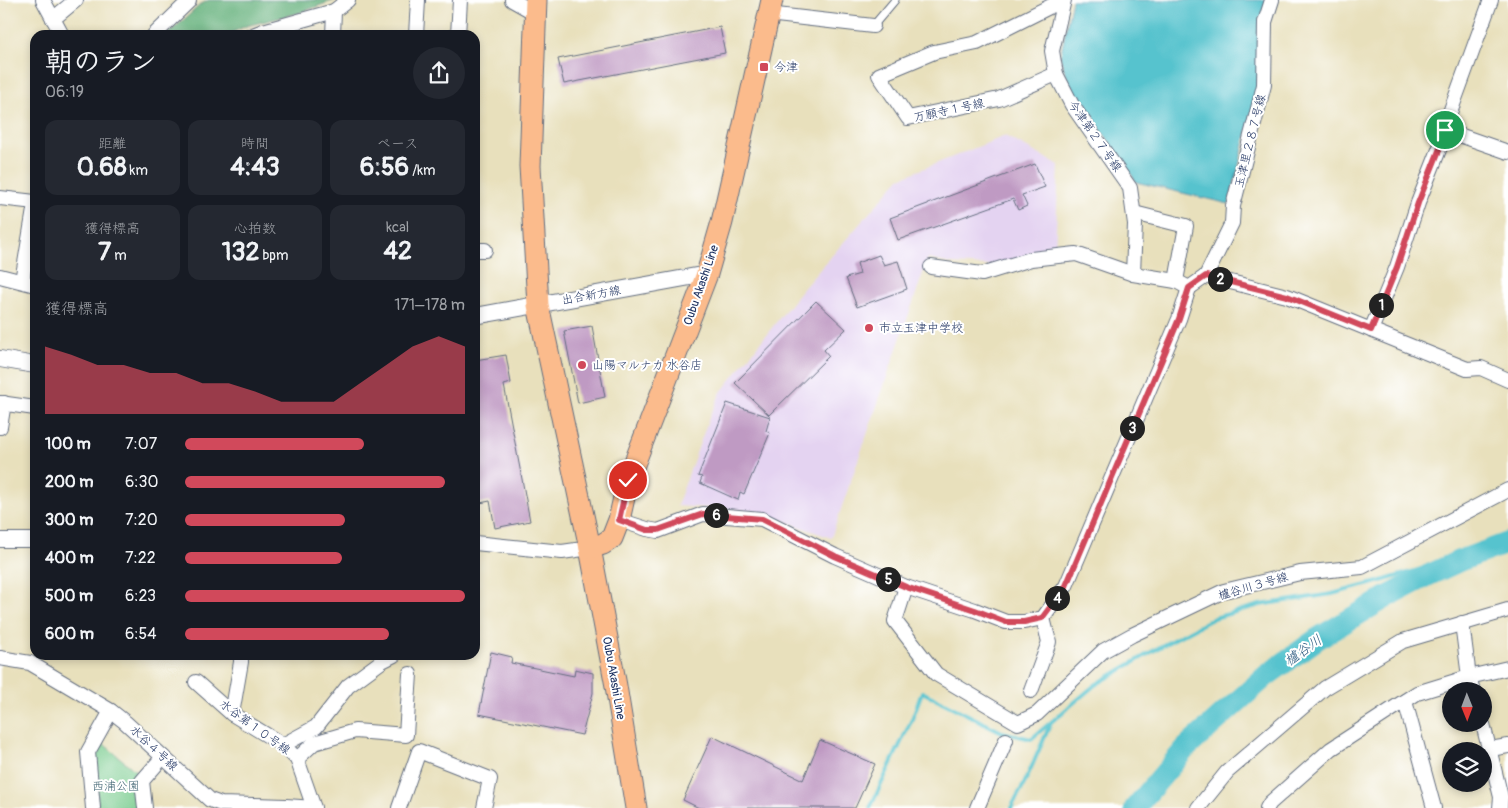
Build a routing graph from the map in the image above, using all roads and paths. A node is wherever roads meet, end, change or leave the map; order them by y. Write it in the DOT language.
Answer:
graph roads {
  1 [pos="43,0"];
  2 [pos="76,0"];
  3 [pos="188,0"];
  4 [pos="348,0"];
  5 [pos="418,0"];
  6 [pos="460,0"];
  7 [pos="512,0"];
  8 [pos="895,0"];
  9 [pos="1064,0"];
  10 [pos="1272,0"];
  11 [pos="1491,0"];
  12 [pos="536,7"];
  13 [pos="770,7"];
  14 [pos="334,10"];
  15 [pos="53,19"];
  16 [pos="873,26"];
  17 [pos="59,30"];
  18 [pos="159,30"];
  19 [pos="266,30"];
  20 [pos="333,30"];
  21 [pos="416,30"];
  22 [pos="458,30"];
  23 [pos="1056,74"];
  24 [pos="1445,130"];
  25 [pos="1508,152"];
  26 [pos="0,198"];
  27 [pos="30,202"];
  28 [pos="1134,213"];
  29 [pos="30,260"];
  30 [pos="930,267"];
  31 [pos="707,274"];
  32 [pos="1133,274"];
  33 [pos="0,276"];
  34 [pos="1206,276"];
  35 [pos="28,283"];
  36 [pos="1182,284"];
  37 [pos="538,305"];
  38 [pos="480,315"];
  39 [pos="1371,330"];
  40 [pos="0,359"];
  41 [pos="30,364"];
  42 [pos="1508,380"];
  43 [pos="2,403"];
  44 [pos="30,407"];
  45 [pos="0,427"];
  46 [pos="1508,490"];
  47 [pos="619,520"];
  48 [pos="0,540"];
  49 [pos="30,540"];
  50 [pos="480,544"];
  51 [pos="590,548"];
  52 [pos="906,587"];
  53 [pos="1508,610"];
  54 [pos="1042,618"];
  55 [pos="1462,624"];
  56 [pos="0,658"];
  57 [pos="240,660"];
  58 [pos="384,660"];
  59 [pos="1508,668"];
  60 [pos="410,674"];
  61 [pos="1469,677"];
  62 [pos="196,682"];
  63 [pos="1470,682"];
  64 [pos="1031,691"];
  65 [pos="1405,701"];
  66 [pos="110,711"];
  67 [pos="232,714"];
  68 [pos="1006,740"];
  69 [pos="283,745"];
  70 [pos="1508,746"];
  71 [pos="1492,749"];
  72 [pos="163,757"];
  73 [pos="1492,758"];
  74 [pos="296,759"];
  75 [pos="253,806"];
  76 [pos="93,808"];
  77 [pos="145,808"];
  78 [pos="314,808"];
  79 [pos="399,808"];
  80 [pos="484,808"];
  81 [pos="636,808"];
  82 [pos="977,808"];
  83 [pos="1198,808"];
  84 [pos="1267,808"];
  85 [pos="1434,808"];
  86 [pos="1500,808"];
  1 -- 15 [label="street"];
  2 -- 15 [label="street"];
  3 -- 18 [label="street"];
  4 -- 14 [label="street"];
  5 -- 21 [label="street"];
  6 -- 22 [label="street"];
  7 -- 12 [label="street"];
  8 -- 16 [label="lane"];
  9 -- 23 [label="street, 今津第２７号線"];
  9 -- 23 [label="street, 万願寺１号線"];
  10 -- 34 [label="street, 玉津里２８７号線"];
  11 -- 24 [label="street"];
  12 -- 37 [label="main road, Oubu Akashi Line"];
  13 -- 16 [label="street"];
  13 -- 31 [label="main road, Oubu Akashi Line"];
  14 -- 19 [label="street"];
  14 -- 20 [label="street"];
  15 -- 17 [label="street"];
  23 -- 28 [label="street, 今津第２７号線"];
  24 -- 25 [label="street"];
  24 -- 39 [label="street"];
  26 -- 27 [label="street"];
  28 -- 32 [label="street, 今津第２７号線"];
  28 -- 36 [label="street"];
  29 -- 35 [label="street"];
  30 -- 32 [label="street"];
  31 -- 37 [label="street, 出合新方線"];
  31 -- 47 [label="main road, Oubu Akashi Line"];
  32 -- 36 [label="street"];
  33 -- 35 [label="street"];
  34 -- 36 [label="street"];
  34 -- 39 [label="street"];
  36 -- 54 [label="street"];
  37 -- 38 [label="street, 出合新方線"];
  37 -- 51 [label="main road, Oubu Akashi Line"];
  39 -- 42 [label="street"];
  40 -- 41 [label="street"];
  43 -- 44 [label="street"];
  43 -- 45 [label="street"];
  46 -- 52 [label="street, 櫨谷川３号線"];
  47 -- 51 [label="main road, Oubu Akashi Line"];
  47 -- 52 [label="street"];
  48 -- 49 [label="street"];
  50 -- 51 [label="street"];
  51 -- 81 [label="main road, Oubu Akashi Line"];
  52 -- 54 [label="street"];
  53 -- 55 [label="street"];
  54 -- 64 [label="street"];
  55 -- 61 [label="street"];
  55 -- 83 [label="street"];
  56 -- 66 [label="street, 水谷４号線"];
  57 -- 67 [label="street"];
  58 -- 69 [label="street"];
  59 -- 61 [label="street"];
  60 -- 74 [label="street"];
  61 -- 63 [label="street"];
  61 -- 65 [label="street"];
  62 -- 67 [label="street, 水谷第１０号線"];
  65 -- 84 [label="street"];
  65 -- 85 [label="street"];
  66 -- 72 [label="street, 水谷４号線"];
  66 -- 76 [label="street"];
  67 -- 69 [label="street, 水谷第１０号線"];
  68 -- 82 [label="street"];
  69 -- 74 [label="street, 水谷第１０号線"];
  70 -- 71 [label="street"];
  72 -- 75 [label="street, 水谷４号線"];
  72 -- 77 [label="street"];
  73 -- 86 [label="street"];
  74 -- 78 [label="street, 水谷第１０号線"];
  75 -- 78 [label="street, 水谷４号線"];
  79 -- 80 [label="street"];
}
